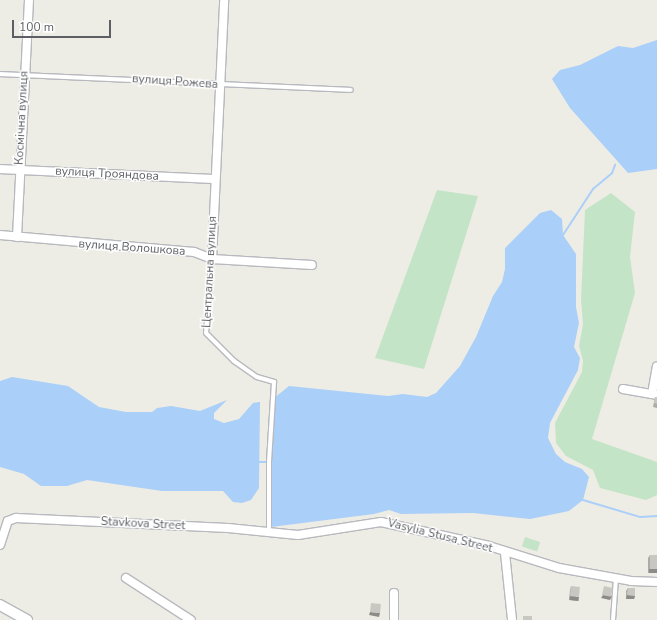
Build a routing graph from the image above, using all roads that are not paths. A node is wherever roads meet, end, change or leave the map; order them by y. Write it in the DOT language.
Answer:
graph roads {
  1 [pos="29,0"];
  2 [pos="224,0"];
  3 [pos="0,74"];
  4 [pos="24,76"];
  5 [pos="219,86"];
  6 [pos="350,90"];
  7 [pos="0,169"];
  8 [pos="20,170"];
  9 [pos="214,179"];
  10 [pos="0,235"];
  11 [pos="17,237"];
  12 [pos="212,258"];
  13 [pos="312,265"];
  14 [pos="657,366"];
  15 [pos="623,389"];
  16 [pos="655,395"];
  17 [pos="269,532"];
  18 [pos="0,545"];
  19 [pos="505,553"];
  20 [pos="126,578"];
  21 [pos="616,578"];
  22 [pos="657,582"];
  23 [pos="394,593"];
  24 [pos="0,605"];
  25 [pos="25,618"];
  26 [pos="191,620"];
  27 [pos="394,620"];
  28 [pos="512,620"];
  29 [pos="612,620"];
  1 -- 4 [label="street, Космічна вулиця"];
  2 -- 5 [label="street, Центральна вулиця"];
  3 -- 4 [label="lane, вулиця Рожева"];
  4 -- 5 [label="lane, вулиця Рожева"];
  4 -- 8 [label="street, Космічна вулиця"];
  5 -- 6 [label="lane, вулиця Рожева"];
  5 -- 9 [label="street, Центральна вулиця"];
  7 -- 8 [label="street, вулиця Трояндова"];
  8 -- 9 [label="street, вулиця Трояндова"];
  8 -- 11 [label="street, Космічна вулиця"];
  9 -- 12 [label="street, Центральна вулиця"];
  10 -- 11 [label="street, вулиця Волошкова"];
  11 -- 12 [label="street, вулиця Волошкова"];
  12 -- 13 [label="street, вулиця Волошкова"];
  12 -- 17 [label="lane, Центральна вулиця"];
  14 -- 16 [label="street"];
  15 -- 16 [label="street"];
  17 -- 18 [label="street, Stavkova Street"];
  17 -- 19 [label="street, Vasylia Stusa Street"];
  19 -- 21 [label="street, Vasylia Stusa Street"];
  19 -- 28 [label="street"];
  20 -- 26 [label="street"];
  21 -- 22 [label="street, Vasylia Stusa Street"];
  21 -- 29 [label="lane"];
  23 -- 27 [label="street"];
  24 -- 25 [label="street"];
}
